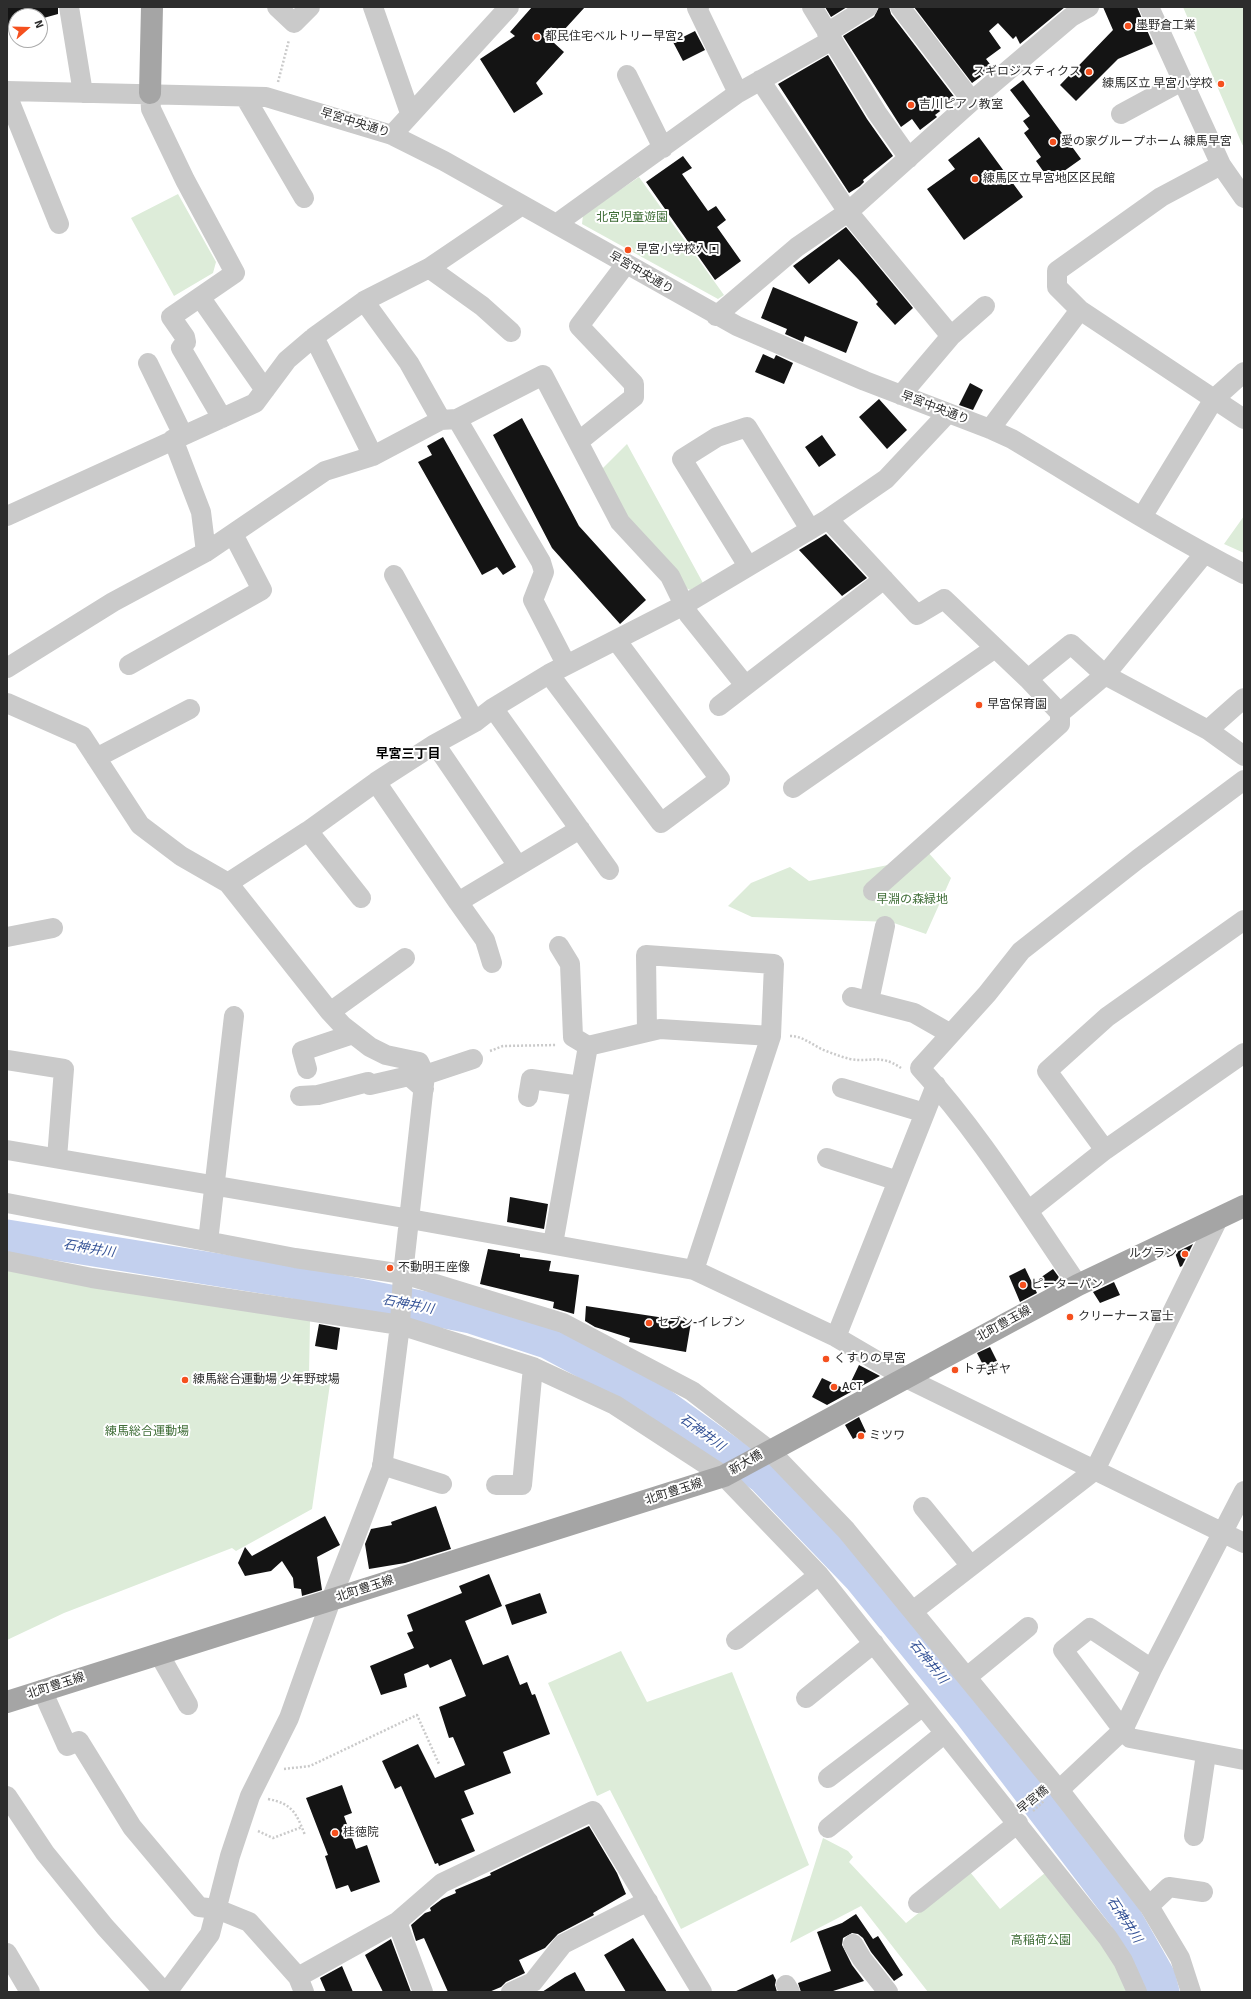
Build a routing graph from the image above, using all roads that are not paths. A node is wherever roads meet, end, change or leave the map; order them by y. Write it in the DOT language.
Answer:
graph roads {
  1 [pos="69,7"];
  2 [pos="152,7"];
  3 [pos="277,7"];
  4 [pos="310,7"];
  5 [pos="373,7"];
  6 [pos="509,7"];
  7 [pos="699,7"];
  8 [pos="812,7"];
  9 [pos="868,7"];
  10 [pos="900,7"];
  11 [pos="1089,7"];
  12 [pos="1149,7"];
  13 [pos="1069,12"];
  14 [pos="830,36"];
  15 [pos="627,75"];
  16 [pos="760,80"];
  17 [pos="1182,81"];
  18 [pos="7,91"];
  19 [pos="83,93"];
  20 [pos="150,93"];
  21 [pos="738,93"];
  22 [pos="7,95"];
  23 [pos="245,97"];
  24 [pos="972,101"];
  25 [pos="410,113"];
  26 [pos="1121,114"];
  27 [pos="392,134"];
  28 [pos="663,148"];
  29 [pos="909,158"];
  30 [pos="1221,165"];
  31 [pos="304,198"];
  32 [pos="1244,198"];
  33 [pos="522,205"];
  34 [pos="848,212"];
  35 [pos="59,224"];
  36 [pos="556,224"];
  37 [pos="626,264"];
  38 [pos="430,268"];
  39 [pos="200,297"];
  40 [pos="364,301"];
  41 [pos="985,306"];
  42 [pos="1080,310"];
  43 [pos="716,316"];
  44 [pos="511,332"];
  45 [pos="951,336"];
  46 [pos="314,338"];
  47 [pos="148,363"];
  48 [pos="1244,372"];
  49 [pos="265,390"];
  50 [pos="901,395"];
  51 [pos="1214,399"];
  52 [pos="948,413"];
  53 [pos="222,418"];
  54 [pos="449,419"];
  55 [pos="1244,419"];
  56 [pos="990,429"];
  57 [pos="178,437"];
  58 [pos="578,442"];
  59 [pos="373,456"];
  60 [pos="7,516"];
  61 [pos="1142,517"];
  62 [pos="828,519"];
  63 [pos="810,530"];
  64 [pos="233,534"];
  65 [pos="206,552"];
  66 [pos="1204,554"];
  67 [pos="748,566"];
  68 [pos="1244,574"];
  69 [pos="394,575"];
  70 [pos="884,579"];
  71 [pos="684,605"];
  72 [pos="616,640"];
  73 [pos="995,648"];
  74 [pos="129,664"];
  75 [pos="566,664"];
  76 [pos="7,668"];
  77 [pos="549,674"];
  78 [pos="1105,675"];
  79 [pos="1028,679"];
  80 [pos="745,685"];
  81 [pos="1244,698"];
  82 [pos="7,703"];
  83 [pos="719,706"];
  84 [pos="493,708"];
  85 [pos="190,709"];
  86 [pos="1060,713"];
  87 [pos="475,722"];
  88 [pos="1208,730"];
  89 [pos="436,744"];
  90 [pos="1244,756"];
  91 [pos="96,758"];
  92 [pos="1244,780"];
  93 [pos="376,782"];
  94 [pos="793,788"];
  95 [pos="580,829"];
  96 [pos="308,831"];
  97 [pos="518,866"];
  98 [pos="609,870"];
  99 [pos="228,883"];
  100 [pos="873,891"];
  101 [pos="361,898"];
  102 [pos="458,902"];
  103 [pos="1244,920"];
  104 [pos="885,926"];
  105 [pos="53,928"];
  106 [pos="7,937"];
  107 [pos="559,946"];
  108 [pos="405,958"];
  109 [pos="492,963"];
  110 [pos="330,1012"];
  111 [pos="234,1016"];
  112 [pos="647,1032"];
  113 [pos="950,1033"];
  114 [pos="353,1034"];
  115 [pos="771,1036"];
  116 [pos="584,1044"];
  117 [pos="1244,1053"];
  118 [pos="473,1059"];
  119 [pos="7,1060"];
  120 [pos="307,1069"];
  121 [pos="424,1082"];
  122 [pos="936,1085"];
  123 [pos="581,1086"];
  124 [pos="842,1088"];
  125 [pos="300,1096"];
  126 [pos="528,1097"];
  127 [pos="925,1113"];
  128 [pos="7,1150"];
  129 [pos="1105,1150"];
  130 [pos="57,1158"];
  131 [pos="827,1158"];
  132 [pos="898,1181"];
  133 [pos="215,1185"];
  134 [pos="7,1203"];
  135 [pos="1242,1209"];
  136 [pos="1028,1211"];
  137 [pos="410,1219"];
  138 [pos="1218,1219"];
  139 [pos="209,1234"];
  140 [pos="553,1244"];
  141 [pos="7,1260"];
  142 [pos="694,1270"];
  143 [pos="403,1278"];
  144 [pos="1078,1285"];
  145 [pos="400,1321"];
  146 [pos="836,1337"];
  147 [pos="533,1367"];
  148 [pos="906,1378"];
  149 [pos="768,1450"];
  150 [pos="382,1465"];
  151 [pos="1095,1470"];
  152 [pos="724,1476"];
  153 [pos="442,1484"];
  154 [pos="496,1485"];
  155 [pos="1244,1492"];
  156 [pos="923,1508"];
  157 [pos="1223,1533"];
  158 [pos="1244,1543"];
  159 [pos="971,1566"];
  160 [pos="819,1575"];
  161 [pos="331,1600"];
  162 [pos="913,1611"];
  163 [pos="1028,1627"];
  164 [pos="736,1640"];
  165 [pos="874,1643"];
  166 [pos="159,1654"];
  167 [pos="1152,1669"];
  168 [pos="967,1678"];
  169 [pos="42,1690"];
  170 [pos="806,1698"];
  171 [pos="7,1702"];
  172 [pos="188,1704"];
  173 [pos="923,1706"];
  174 [pos="1123,1730"];
  175 [pos="945,1733"];
  176 [pos="1206,1754"];
  177 [pos="1244,1760"];
  178 [pos="828,1778"];
  179 [pos="1059,1790"];
  180 [pos="7,1796"];
  181 [pos="1018,1823"];
  182 [pos="828,1828"];
  183 [pos="1194,1836"];
  184 [pos="1203,1892"];
  185 [pos="648,1901"];
  186 [pos="918,1903"];
  187 [pos="1149,1906"];
  188 [pos="208,1908"];
  189 [pos="397,1922"];
  190 [pos="853,1944"];
  191 [pos="7,1953"];
  192 [pos="301,1985"];
  193 [pos="173,1989"];
  194 [pos="30,1992"];
  195 [pos="423,1992"];
  196 [pos="511,1992"];
  197 [pos="702,1992"];
  198 [pos="888,1992"];
  199 [pos="1137,1992"];
  200 [pos="1191,1992"];
  1 -- 19 [label="street"];
  2 -- 20 [label="main road"];
  3 -- 4 [label="street"];
  5 -- 25 [label="street"];
  6 -- 25 [label="street"];
  7 -- 21 [label="street"];
  8 -- 14 [label="street"];
  9 -- 14 [label="street"];
  10 -- 24 [label="street"];
  11 -- 13 [label="street"];
  12 -- 17 [label="street"];
  13 -- 24 [label="street"];
  14 -- 16 [label="street"];
  14 -- 29 [label="street"];
  15 -- 28 [label="street"];
  16 -- 21 [label="street"];
  16 -- 34 [label="street"];
  17 -- 26 [label="street"];
  17 -- 30 [label="street"];
  18 -- 19 [label="street, 早宮中央通り"];
  19 -- 20 [label="street, 早宮中央通り"];
  20 -- 23 [label="street, 早宮中央通り"];
  20 -- 39 [label="street"];
  21 -- 28 [label="street"];
  22 -- 35 [label="street"];
  23 -- 27 [label="street, 早宮中央通り"];
  23 -- 31 [label="street"];
  24 -- 29 [label="street"];
  25 -- 27 [label="street"];
  27 -- 33 [label="street, 早宮中央通り"];
  28 -- 36 [label="street"];
  29 -- 34 [label="street"];
  30 -- 32 [label="street"];
  30 -- 42 [label="street"];
  33 -- 36 [label="street, 早宮中央通り"];
  33 -- 38 [label="street"];
  34 -- 43 [label="street"];
  34 -- 45 [label="street"];
  36 -- 37 [label="street, 早宮中央通り"];
  37 -- 43 [label="street, 早宮中央通り"];
  37 -- 58 [label="street"];
  38 -- 40 [label="street"];
  38 -- 44 [label="street"];
  39 -- 49 [label="street"];
  39 -- 53 [label="street"];
  40 -- 46 [label="street"];
  40 -- 54 [label="street"];
  41 -- 45 [label="street"];
  42 -- 51 [label="street"];
  42 -- 56 [label="street"];
  43 -- 50 [label="street, 早宮中央通り"];
  45 -- 50 [label="street"];
  46 -- 49 [label="street"];
  46 -- 59 [label="street"];
  47 -- 57 [label="street"];
  48 -- 51 [label="street"];
  49 -- 53 [label="street"];
  50 -- 52 [label="street, 早宮中央通り"];
  51 -- 55 [label="street"];
  51 -- 61 [label="street"];
  52 -- 56 [label="street, 早宮中央通り"];
  52 -- 62 [label="street"];
  53 -- 57 [label="street"];
  54 -- 58 [label="street"];
  54 -- 59 [label="street"];
  54 -- 75 [label="street"];
  56 -- 61 [label="street, 早宮中央通り"];
  57 -- 60 [label="street"];
  57 -- 65 [label="street"];
  58 -- 71 [label="street"];
  59 -- 64 [label="street"];
  61 -- 66 [label="street, 早宮中央通り"];
  62 -- 63 [label="street"];
  62 -- 70 [label="street"];
  63 -- 67 [label="street"];
  63 -- 67 [label="street"];
  64 -- 65 [label="street"];
  64 -- 74 [label="street"];
  65 -- 76 [label="street"];
  66 -- 68 [label="street, 早宮中央通り"];
  66 -- 78 [label="street"];
  67 -- 71 [label="street"];
  69 -- 87 [label="street"];
  70 -- 73 [label="street"];
  70 -- 80 [label="street"];
  71 -- 72 [label="street"];
  71 -- 80 [label="street"];
  72 -- 75 [label="street"];
  72 -- 77 [label="street"];
  73 -- 79 [label="street"];
  73 -- 94 [label="street"];
  75 -- 77 [label="street"];
  77 -- 84 [label="street"];
  78 -- 79 [label="street"];
  78 -- 86 [label="street"];
  78 -- 88 [label="street"];
  79 -- 86 [label="street"];
  80 -- 83 [label="street"];
  81 -- 88 [label="street"];
  82 -- 91 [label="street"];
  84 -- 87 [label="street"];
  84 -- 95 [label="street"];
  85 -- 91 [label="street"];
  86 -- 100 [label="street"];
  87 -- 89 [label="street"];
  88 -- 90 [label="street"];
  89 -- 93 [label="street"];
  89 -- 97 [label="street"];
  91 -- 99 [label="street"];
  92 -- 113 [label="street"];
  93 -- 96 [label="street"];
  93 -- 102 [label="street"];
  95 -- 97 [label="street"];
  95 -- 98 [label="street"];
  96 -- 99 [label="street"];
  96 -- 101 [label="street"];
  97 -- 102 [label="street"];
  99 -- 110 [label="street"];
  102 -- 109 [label="street"];
  103 -- 129 [label="street"];
  104 -- 113 [label="street"];
  105 -- 106 [label="street"];
  107 -- 116 [label="street"];
  108 -- 110 [label="street"];
  110 -- 114 [label="street"];
  111 -- 133 [label="street"];
  112 -- 115 [label="street"];
  112 -- 115 [label="street"];
  112 -- 116 [label="street"];
  113 -- 122 [label="street"];
  114 -- 120 [label="street"];
  114 -- 121 [label="street"];
  115 -- 142 [label="street"];
  116 -- 123 [label="street"];
  117 -- 129 [label="street"];
  118 -- 121 [label="street"];
  119 -- 130 [label="street"];
  121 -- 125 [label="street"];
  121 -- 137 [label="street"];
  122 -- 127 [label="street"];
  122 -- 136 [label="street"];
  123 -- 126 [label="street"];
  123 -- 140 [label="street"];
  124 -- 127 [label="street"];
  127 -- 132 [label="street"];
  128 -- 130 [label="street"];
  129 -- 136 [label="street"];
  130 -- 133 [label="street"];
  131 -- 132 [label="street"];
  132 -- 146 [label="street"];
  133 -- 137 [label="street"];
  133 -- 139 [label="street"];
  134 -- 143 [label="street"];
  135 -- 138 [label="main road, 北町豊玉線"];
  136 -- 144 [label="street"];
  137 -- 140 [label="street"];
  137 -- 143 [label="street"];
  138 -- 144 [label="main road, 北町豊玉線"];
  138 -- 151 [label="street"];
  140 -- 142 [label="street"];
  141 -- 145 [label="street"];
  142 -- 146 [label="street"];
  143 -- 145 [label="street"];
  143 -- 149 [label="street"];
  144 -- 148 [label="main road, 北町豊玉線"];
  145 -- 147 [label="street"];
  145 -- 150 [label="street"];
  146 -- 148 [label="street"];
  147 -- 152 [label="street"];
  147 -- 154 [label="street"];
  148 -- 149 [label="main road, 北町豊玉線"];
  148 -- 151 [label="street"];
  149 -- 152 [label="main road, 新大橋"];
  149 -- 162 [label="street"];
  150 -- 153 [label="street"];
  150 -- 161 [label="street"];
  151 -- 157 [label="street"];
  151 -- 159 [label="street"];
  152 -- 160 [label="street"];
  152 -- 161 [label="main road, 北町豊玉線"];
  155 -- 157 [label="street"];
  156 -- 159 [label="street"];
  157 -- 158 [label="street"];
  157 -- 167 [label="street"];
  159 -- 162 [label="street"];
  160 -- 164 [label="street"];
  160 -- 165 [label="street"];
  161 -- 166 [label="main road, 北町豊玉線"];
  161 -- 188 [label="street"];
  162 -- 168 [label="street"];
  163 -- 168 [label="street"];
  165 -- 170 [label="street"];
  165 -- 173 [label="street"];
  166 -- 169 [label="main road, 北町豊玉線"];
  166 -- 172 [label="street"];
  167 -- 174 [label="street"];
  167 -- 174 [label="street"];
  168 -- 179 [label="street"];
  169 -- 171 [label="main road, 北町豊玉線"];
  169 -- 188 [label="street"];
  173 -- 175 [label="street"];
  173 -- 178 [label="street"];
  174 -- 176 [label="street"];
  174 -- 179 [label="street"];
  175 -- 181 [label="street"];
  175 -- 182 [label="street"];
  176 -- 177 [label="street"];
  176 -- 183 [label="street"];
  179 -- 187 [label="street"];
  180 -- 193 [label="street"];
  181 -- 186 [label="street"];
  181 -- 199 [label="street"];
  184 -- 187 [label="street"];
  185 -- 189 [label="street"];
  185 -- 196 [label="street"];
  185 -- 197 [label="street"];
  187 -- 200 [label="street"];
  188 -- 192 [label="street"];
  188 -- 193 [label="street"];
  189 -- 192 [label="street"];
  189 -- 195 [label="street"];
  190 -- 198 [label="street"];
  191 -- 194 [label="street"];
}
